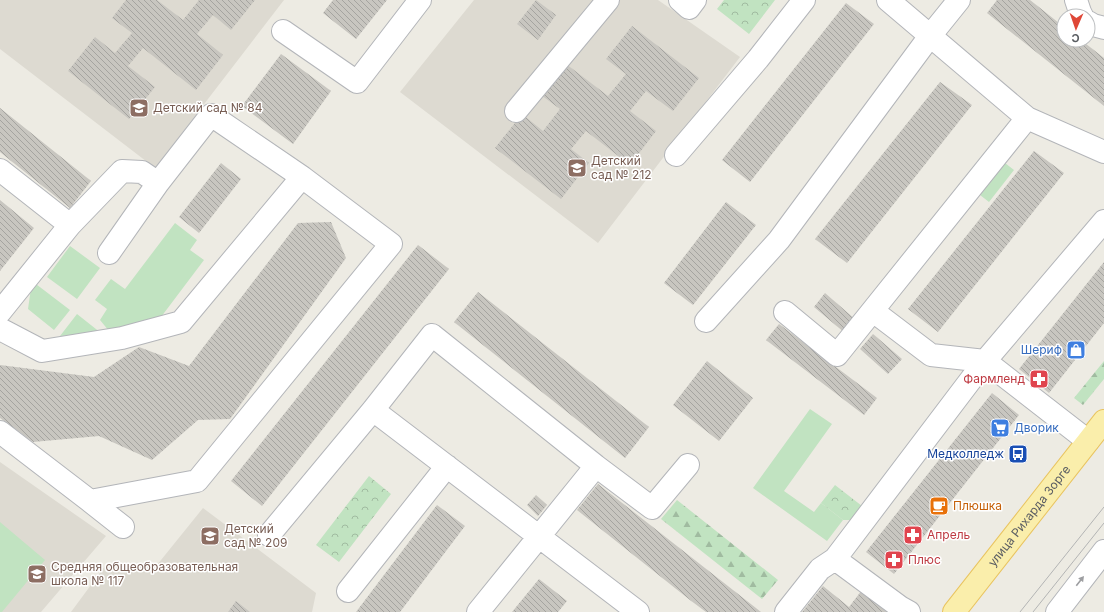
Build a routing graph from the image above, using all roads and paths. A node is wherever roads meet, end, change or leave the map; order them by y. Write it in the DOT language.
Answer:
graph roads {
  1 [pos="420,0"];
  2 [pos="608,0"];
  3 [pos="680,0"];
  4 [pos="695,0"];
  5 [pos="804,0"];
  6 [pos="888,0"];
  7 [pos="959,0"];
  8 [pos="283,31"];
  9 [pos="930,36"];
  10 [pos="516,111"];
  11 [pos="1027,118"];
  12 [pos="1104,152"];
  13 [pos="676,155"];
  14 [pos="0,170"];
  15 [pos="302,177"];
  16 [pos="158,183"];
  17 [pos="1104,220"];
  18 [pos="70,225"];
  19 [pos="109,252"];
  20 [pos="873,311"];
  21 [pos="0,312"];
  22 [pos="785,312"];
  23 [pos="706,321"];
  24 [pos="0,329"];
  25 [pos="985,361"];
  26 [pos="373,410"];
  27 [pos="1104,421"];
  28 [pos="0,432"];
  29 [pos="1088,441"];
  30 [pos="688,465"];
  31 [pos="446,466"];
  32 [pos="596,466"];
  33 [pos="90,501"];
  34 [pos="123,527"];
  35 [pos="269,535"];
  36 [pos="540,537"];
  37 [pos="1104,551"];
  38 [pos="835,559"];
  39 [pos="348,591"];
  40 [pos="478,612"];
  41 [pos="638,612"];
  42 [pos="786,612"];
  43 [pos="909,612"];
  44 [pos="954,612"];
  45 [pos="1057,612"];
  1 -- 8 [label="street"];
  2 -- 10 [label="street"];
  3 -- 4 [label="street"];
  5 -- 13 [label="street"];
  6 -- 9 [label="street"];
  7 -- 9 [label="street"];
  9 -- 11 [label="street"];
  9 -- 23 [label="street"];
  11 -- 12 [label="street"];
  11 -- 20 [label="street"];
  14 -- 18 [label="street"];
  15 -- 16 [label="street"];
  15 -- 24 [label="street"];
  15 -- 33 [label="street"];
  16 -- 18 [label="street"];
  16 -- 19 [label="street"];
  17 -- 25 [label="street"];
  18 -- 21 [label="street"];
  20 -- 22 [label="street"];
  20 -- 25 [label="street"];
  25 -- 29 [label="street"];
  25 -- 38 [label="street"];
  26 -- 31 [label="street"];
  26 -- 32 [label="street"];
  26 -- 35 [label="street"];
  27 -- 29 [label="main road, улица Рихарда Зорге"];
  28 -- 33 [label="street"];
  29 -- 44 [label="main road, улица Рихарда Зорге"];
  30 -- 32 [label="street"];
  31 -- 36 [label="street"];
  31 -- 39 [label="street"];
  32 -- 36 [label="street"];
  33 -- 34 [label="street"];
  36 -- 40 [label="street"];
  36 -- 41 [label="street"];
  45 -- 37 [label="street, one-way"];
  38 -- 42 [label="street"];
  38 -- 43 [label="street"];
}
